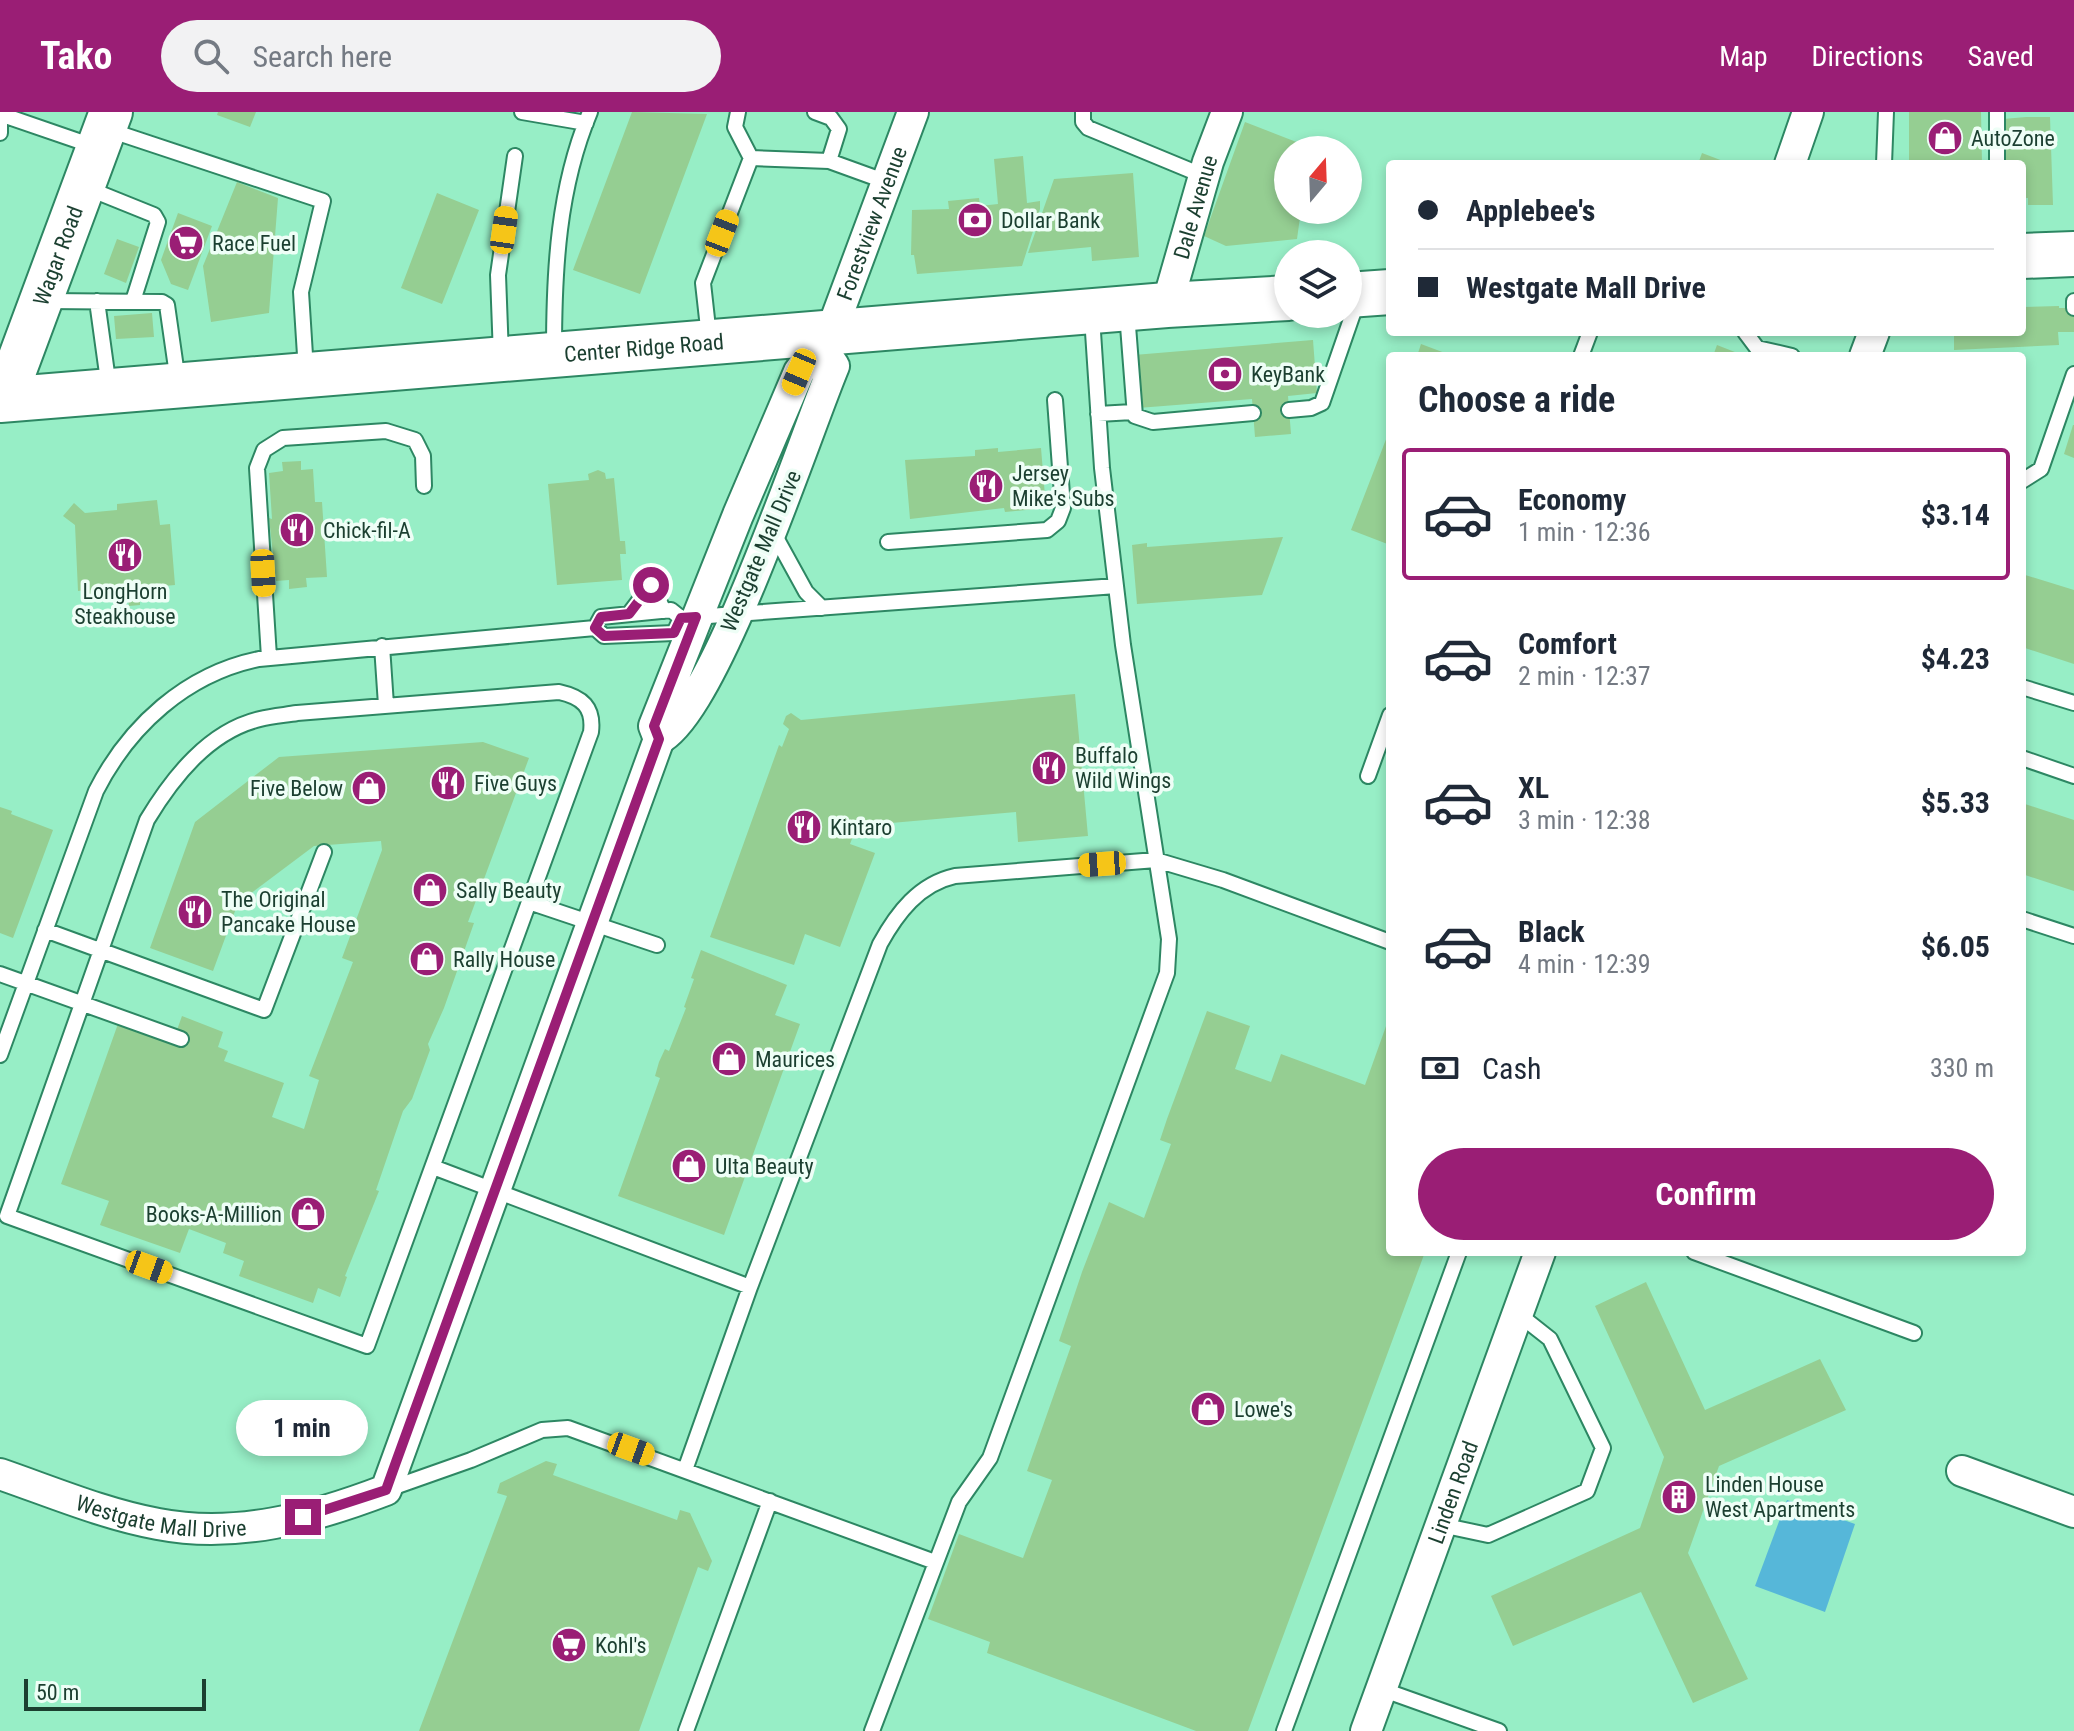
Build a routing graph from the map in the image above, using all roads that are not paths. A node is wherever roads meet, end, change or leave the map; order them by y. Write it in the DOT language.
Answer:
graph roads {
  1 [pos="522,112"];
  2 [pos="738,112"];
  3 [pos="815,112"];
  4 [pos="913,112"];
  5 [pos="1083,112"];
  6 [pos="1226,112"];
  7 [pos="1808,112"];
  8 [pos="1886,112"];
  9 [pos="1997,112"];
  10 [pos="0,115"];
  11 [pos="588,117"];
  12 [pos="104,129"];
  13 [pos="0,133"];
  14 [pos="515,156"];
  15 [pos="751,158"];
  16 [pos="1791,160"];
  17 [pos="1884,160"];
  18 [pos="1997,160"];
  19 [pos="829,161"];
  20 [pos="1204,176"];
  21 [pos="887,182"];
  22 [pos="83,186"];
  23 [pos="2074,254"];
  24 [pos="2026,256"];
  25 [pos="1366,294"];
  26 [pos="1274,299"];
  27 [pos="40,301"];
  28 [pos="97,301"];
  29 [pos="133,301"];
  30 [pos="2074,301"];
  31 [pos="2074,308"];
  32 [pos="1129,309"];
  33 [pos="1748,336"];
  34 [pos="827,342"];
  35 [pos="709,343"];
  36 [pos="1774,352"];
  37 [pos="554,356"];
  38 [pos="501,360"];
  39 [pos="2074,374"];
  40 [pos="307,376"];
  41 [pos="179,386"];
  42 [pos="110,392"];
  43 [pos="2,400"];
  44 [pos="1055,400"];
  45 [pos="1289,410"];
  46 [pos="1133,412"];
  47 [pos="1253,413"];
  48 [pos="1098,414"];
  49 [pos="2026,478"];
  50 [pos="424,486"];
  51 [pos="771,529"];
  52 [pos="888,542"];
  53 [pos="1116,586"];
  54 [pos="822,608"];
  55 [pos="664,611"];
  56 [pos="629,614"];
  57 [pos="736,615"];
  58 [pos="689,618"];
  59 [pos="595,628"];
  60 [pos="382,646"];
  61 [pos="269,657"];
  62 [pos="2026,688"];
  63 [pos="2074,703"];
  64 [pos="386,705"];
  65 [pos="1386,726"];
  66 [pos="659,739"];
  67 [pos="2026,759"];
  68 [pos="1368,776"];
  69 [pos="2074,776"];
  70 [pos="324,852"];
  71 [pos="1156,860"];
  72 [pos="529,902"];
  73 [pos="2026,920"];
  74 [pos="592,923"];
  75 [pos="45,930"];
  76 [pos="2074,936"];
  77 [pos="1386,941"];
  78 [pos="657,945"];
  79 [pos="101,950"];
  80 [pos="0,974"];
  81 [pos="26,983"];
  82 [pos="83,1002"];
  83 [pos="181,1039"];
  84 [pos="0,1055"];
  85 [pos="433,1167"];
  86 [pos="495,1192"];
  87 [pos="1458,1256"];
  88 [pos="1538,1256"];
  89 [pos="1705,1256"];
  90 [pos="750,1287"];
  91 [pos="1517,1313"];
  92 [pos="1914,1333"];
  93 [pos="685,1470"];
  94 [pos="1962,1471"];
  95 [pos="0,1474"];
  96 [pos="386,1490"];
  97 [pos="770,1501"];
  98 [pos="2074,1512"];
  99 [pos="1441,1525"];
  100 [pos="935,1562"];
  101 [pos="1381,1689"];
  102 [pos="686,1731"];
  103 [pos="872,1731"];
  104 [pos="1284,1731"];
  105 [pos="1366,1731"];
  106 [pos="1499,1731"];
  1 -- 11 [label="lane"];
  2 -- 15 [label="lane"];
  3 -- 19 [label="lane"];
  4 -- 21 [label="street, Forestview Avenue"];
  5 -- 20 [label="lane"];
  6 -- 20 [label="street, Dale Avenue"];
  7 -- 16 [label="street"];
  8 -- 17 [label="lane"];
  9 -- 18 [label="lane"];
  10 -- 12 [label="lane"];
  10 -- 13 [label="lane"];
  11 -- 37 [label="lane"];
  12 -- 22 [label="main road, Wagar Road"];
  12 -- 40 [label="lane"];
  14 -- 38 [label="lane"];
  15 -- 19 [label="lane"];
  15 -- 35 [label="lane"];
  19 -- 21 [label="lane"];
  20 -- 32 [label="street, Dale Avenue"];
  21 -- 34 [label="street, Forestview Avenue"];
  22 -- 27 [label="main road, Wagar Road"];
  22 -- 29 [label="lane"];
  23 -- 24 [label="main road"];
  25 -- 45 [label="lane"];
  26 -- 32 [label="main road, Center Ridge Road"];
  27 -- 28 [label="lane"];
  27 -- 43 [label="main road, Wagar Road"];
  28 -- 29 [label="lane"];
  28 -- 42 [label="lane"];
  29 -- 41 [label="lane"];
  30 -- 31 [label="lane"];
  32 -- 34 [label="main road, Center Ridge Road"];
  32 -- 46 [label="lane"];
  32 -- 48 [label="lane"];
  33 -- 36 [label="lane"];
  34 -- 35 [label="main road, Center Ridge Road"];
  34 -- 51 [label="street, Westgate Mall Drive"];
  34 -- 58 [label="street, Westgate Mall Drive"];
  35 -- 37 [label="main road, Center Ridge Road"];
  37 -- 38 [label="main road, Center Ridge Road"];
  38 -- 40 [label="main road, Center Ridge Road"];
  39 -- 49 [label="lane"];
  40 -- 41 [label="main road, Center Ridge Road"];
  41 -- 42 [label="main road, Center Ridge Road"];
  42 -- 43 [label="main road, Center Ridge Road"];
  44 -- 52 [label="lane"];
  46 -- 47 [label="lane"];
  46 -- 48 [label="lane"];
  48 -- 53 [label="lane"];
  50 -- 61 [label="lane"];
  51 -- 54 [label="lane"];
  51 -- 57 [label="street, Westgate Mall Drive"];
  53 -- 54 [label="lane"];
  53 -- 71 [label="lane"];
  54 -- 57 [label="lane"];
  55 -- 56 [label="lane"];
  55 -- 56 [label="lane"];
  55 -- 58 [label="lane"];
  56 -- 59 [label="lane"];
  57 -- 58 [label="lane"];
  57 -- 66 [label="street, Westgate Mall Drive"];
  58 -- 59 [label="lane"];
  58 -- 66 [label="street, Westgate Mall Drive"];
  59 -- 60 [label="lane"];
  60 -- 61 [label="lane"];
  60 -- 64 [label="lane"];
  61 -- 75 [label="lane"];
  62 -- 63 [label="lane"];
  64 -- 72 [label="lane"];
  64 -- 79 [label="lane"];
  65 -- 68 [label="lane"];
  66 -- 74 [label="street, Westgate Mall Drive"];
  67 -- 69 [label="lane"];
  70 -- 79 [label="lane"];
  71 -- 77 [label="lane"];
  71 -- 90 [label="lane"];
  71 -- 100 [label="lane"];
  72 -- 74 [label="lane"];
  72 -- 85 [label="lane"];
  73 -- 76 [label="lane"];
  74 -- 78 [label="lane"];
  74 -- 86 [label="street, Westgate Mall Drive"];
  75 -- 79 [label="lane"];
  75 -- 81 [label="lane"];
  79 -- 82 [label="lane"];
  80 -- 81 [label="lane"];
  81 -- 82 [label="lane"];
  81 -- 84 [label="lane"];
  82 -- 83 [label="lane"];
  82 -- 85 [label="lane"];
  85 -- 86 [label="lane"];
  86 -- 90 [label="lane"];
  86 -- 96 [label="street, Westgate Mall Drive"];
  87 -- 104 [label="lane"];
  88 -- 91 [label="street, Linden Road"];
  89 -- 92 [label="lane"];
  90 -- 93 [label="lane"];
  91 -- 99 [label="street, Linden Road"];
  91 -- 99 [label="lane"];
  93 -- 96 [label="lane"];
  93 -- 97 [label="lane"];
  94 -- 98 [label="street"];
  95 -- 96 [label="street, Westgate Mall Drive"];
  97 -- 100 [label="lane"];
  97 -- 102 [label="lane"];
  99 -- 101 [label="street, Linden Road"];
  100 -- 103 [label="lane"];
  101 -- 105 [label="street, Linden Road"];
  101 -- 106 [label="lane"];
}
